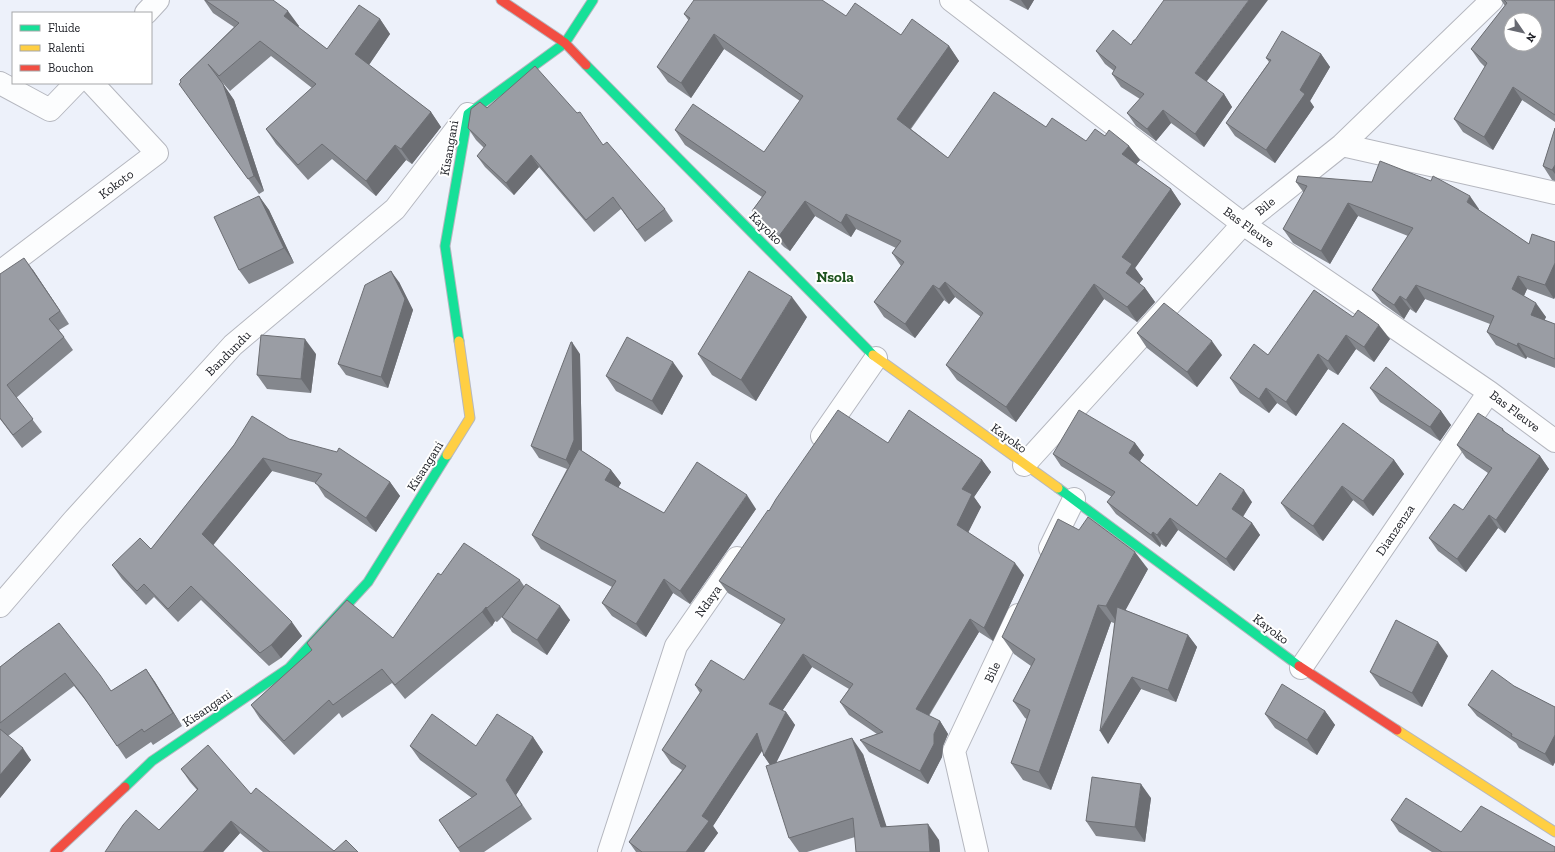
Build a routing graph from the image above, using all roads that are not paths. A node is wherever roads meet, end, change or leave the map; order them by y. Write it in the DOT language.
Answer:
graph roads {
  1 [pos="158,0"];
  2 [pos="501,0"];
  3 [pos="593,0"];
  4 [pos="951,0"];
  5 [pos="1492,0"];
  6 [pos="147,12"];
  7 [pos="565,43"];
  8 [pos="0,83"];
  9 [pos="75,84"];
  10 [pos="93,84"];
  11 [pos="468,114"];
  12 [pos="1342,145"];
  13 [pos="1555,193"];
  14 [pos="1243,224"];
  15 [pos="0,272"];
  16 [pos="876,358"];
  17 [pos="1489,392"];
  18 [pos="1555,441"];
  19 [pos="812,450"];
  20 [pos="1024,465"];
  21 [pos="1074,499"];
  22 [pos="749,542"];
  23 [pos="1042,564"];
  24 [pos="1025,600"];
  25 [pos="0,606"];
  26 [pos="1301,668"];
  27 [pos="1555,832"];
  28 [pos="55,852"];
  29 [pos="609,852"];
  30 [pos="977,852"];
  1 -- 6 [label="street"];
  2 -- 7 [label="street, Kayoko"];
  3 -- 7 [label="street, Kisangani"];
  4 -- 14 [label="street, Bas Fleuve"];
  5 -- 12 [label="street, Bile"];
  7 -- 11 [label="street, Kisangani"];
  7 -- 16 [label="street, Kayoko"];
  8 -- 9 [label="street"];
  10 -- 15 [label="street, Kokoto"];
  11 -- 25 [label="street, Bandundu"];
  11 -- 28 [label="street, Kisangani"];
  12 -- 13 [label="street"];
  12 -- 14 [label="street, Bile"];
  14 -- 17 [label="street, Bas Fleuve"];
  14 -- 20 [label="street, Bile"];
  16 -- 19 [label="street"];
  16 -- 20 [label="street, Kayoko"];
  17 -- 18 [label="street, Bas Fleuve"];
  17 -- 26 [label="street, Dianzenza"];
  20 -- 21 [label="street, Kayoko"];
  21 -- 23 [label="street"];
  21 -- 26 [label="street, Kayoko"];
  22 -- 29 [label="street, Ndaya"];
  24 -- 30 [label="street, Bile"];
  26 -- 27 [label="street, Kayoko"];
}
